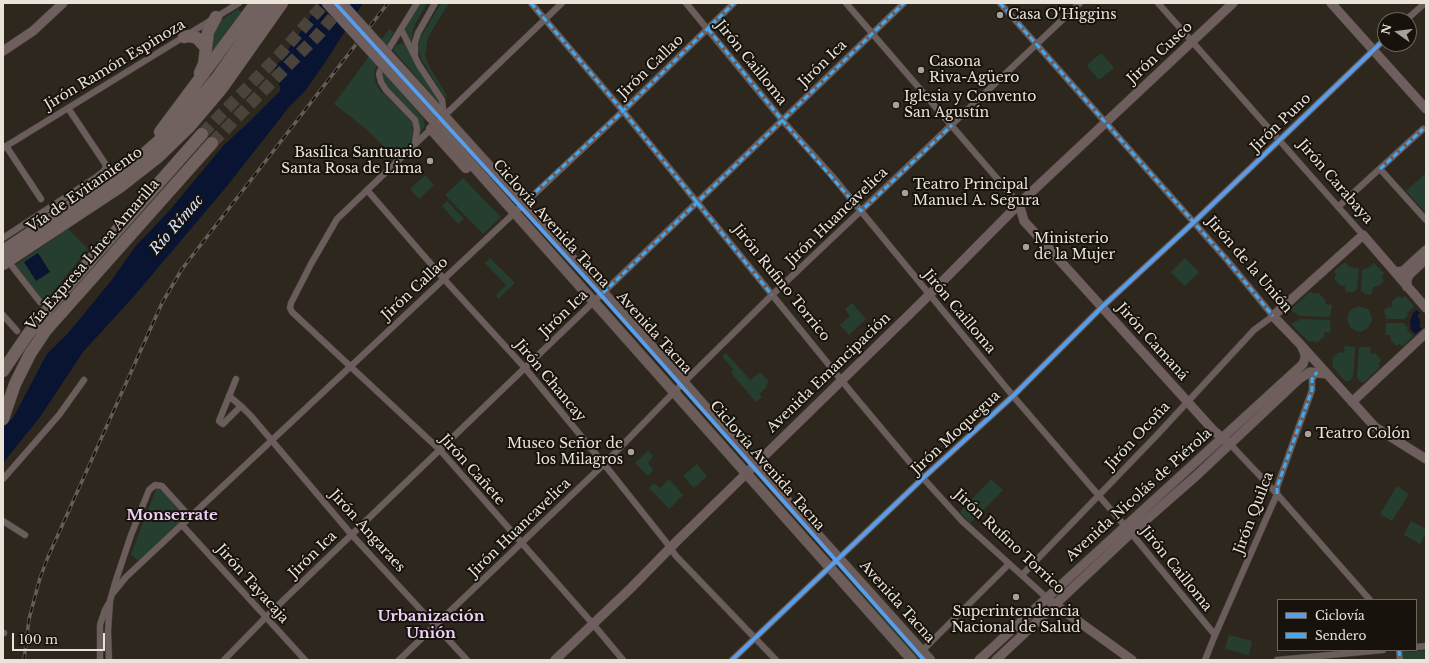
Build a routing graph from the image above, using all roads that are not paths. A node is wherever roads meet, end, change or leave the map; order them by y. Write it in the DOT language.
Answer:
graph roads {
  1 [pos="62,3"];
  2 [pos="239,3"];
  3 [pos="256,3"];
  4 [pos="269,3"];
  5 [pos="282,3"];
  6 [pos="326,3"];
  7 [pos="342,3"];
  8 [pos="417,3"];
  9 [pos="435,3"];
  10 [pos="531,3"];
  11 [pos="562,3"];
  12 [pos="686,3"];
  13 [pos="734,3"];
  14 [pos="846,3"];
  15 [pos="904,3"];
  16 [pos="1000,3"];
  17 [pos="1080,3"];
  18 [pos="1158,3"];
  19 [pos="1233,3"];
  20 [pos="1331,3"];
  21 [pos="1425,3"];
  22 [pos="1415,12"];
  23 [pos="216,17"];
  24 [pos="545,20"];
  25 [pos="401,28"];
  26 [pos="708,29"];
  27 [pos="872,33"];
  28 [pos="184,37"];
  29 [pos="1192,42"];
  30 [pos="1036,44"];
  31 [pos="1377,47"];
  32 [pos="206,48"];
  33 [pos="1373,50"];
  34 [pos="3,51"];
  35 [pos="415,56"];
  36 [pos="193,89"];
  37 [pos="68,108"];
  38 [pos="1426,109"];
  39 [pos="623,111"];
  40 [pos="444,116"];
  41 [pos="782,120"];
  42 [pos="1106,123"];
  43 [pos="433,124"];
  44 [pos="952,125"];
  45 [pos="1423,129"];
  46 [pos="202,134"];
  47 [pos="1279,140"];
  48 [pos="212,143"];
  49 [pos="415,144"];
  50 [pos="4,147"];
  51 [pos="136,161"];
  52 [pos="1380,169"];
  53 [pos="367,190"];
  54 [pos="41,199"];
  55 [pos="697,202"];
  56 [pos="522,204"];
  57 [pos="1019,204"];
  58 [pos="1338,207"];
  59 [pos="861,211"];
  60 [pos="512,214"];
  61 [pos="1426,220"];
  62 [pos="1194,222"];
  63 [pos="1363,235"];
  64 [pos="3,238"];
  65 [pos="1426,250"];
  66 [pos="5,258"];
  67 [pos="1426,259"];
  68 [pos="1394,272"];
  69 [pos="443,278"];
  70 [pos="1407,287"];
  71 [pos="603,293"];
  72 [pos="929,294"];
  73 [pos="772,295"];
  74 [pos="40,302"];
  75 [pos="592,304"];
  76 [pos="1102,307"];
  77 [pos="1426,308"];
  78 [pos="3,315"];
  79 [pos="1273,316"];
  80 [pos="17,331"];
  81 [pos="1426,333"];
  82 [pos="1301,345"];
  83 [pos="351,366"];
  84 [pos="525,368"];
  85 [pos="3,371"];
  86 [pos="1317,372"];
  87 [pos="1327,374"];
  88 [pos="236,379"];
  89 [pos="84,380"];
  90 [pos="841,380"];
  91 [pos="685,381"];
  92 [pos="672,394"];
  93 [pos="229,396"];
  94 [pos="1013,396"];
  95 [pos="1187,401"];
  96 [pos="1352,402"];
  97 [pos="241,406"];
  98 [pos="3,419"];
  99 [pos="1222,438"];
  100 [pos="272,441"];
  101 [pos="1230,444"];
  102 [pos="440,450"];
  103 [pos="1426,460"];
  104 [pos="604,464"];
  105 [pos="755,465"];
  106 [pos="744,476"];
  107 [pos="923,478"];
  108 [pos="3,479"];
  109 [pos="1277,494"];
  110 [pos="1098,496"];
  111 [pos="190,517"];
  112 [pos="3,521"];
  113 [pos="182,525"];
  114 [pos="1125,526"];
  115 [pos="1131,533"];
  116 [pos="351,534"];
  117 [pos="25,535"];
  118 [pos="521,543"];
  119 [pos="670,547"];
  120 [pos="839,558"];
  121 [pos="1009,564"];
  122 [pos="828,569"];
  123 [pos="1022,575"];
  124 [pos="113,593"];
  125 [pos="1047,598"];
  126 [pos="1369,599"];
  127 [pos="110,601"];
  128 [pos="1055,604"];
  129 [pos="266,616"];
  130 [pos="593,624"];
  131 [pos="436,625"];
  132 [pos="1214,635"];
  133 [pos="755,638"];
  134 [pos="922,651"];
  135 [pos="1375,651"];
  136 [pos="1307,659"];
  137 [pos="100,660"];
  138 [pos="109,660"];
  139 [pos="224,660"];
  140 [pos="305,660"];
  141 [pos="399,660"];
  142 [pos="467,660"];
  143 [pos="555,660"];
  144 [pos="623,660"];
  145 [pos="732,660"];
  146 [pos="776,660"];
  147 [pos="906,660"];
  148 [pos="912,660"];
  149 [pos="930,660"];
  150 [pos="979,660"];
  151 [pos="996,660"];
  152 [pos="1132,660"];
  153 [pos="1205,660"];
  154 [pos="1277,660"];
  1 -- 34 [label="main road"];
  2 -- 23 [label="street, Jirón Ramón Espinoza"];
  3 -- 36 [label="highway"];
  4 -- 51 [label="highway, Vía de Evitamiento"];
  5 -- 66 [label="highway, Vía de Evitamiento"];
  6 -- 43 [label="main road, bridge"];
  7 -- 40 [label="main road, bridge"];
  8 -- 25 [label="street"];
  9 -- 35 [label="street"];
  10 -- 24 [label="street, Jirón Rufino Torrico"];
  11 -- 24 [label="street"];
  12 -- 26 [label="street, Jirón Cailloma"];
  13 -- 26 [label="street, Jirón Callao"];
  14 -- 27 [label="street, Jirón Camaná"];
  15 -- 27 [label="street, Jirón Ica"];
  16 -- 30 [label="street, Jirón de la Unión"];
  17 -- 30 [label="street, Jirón Huancavelica"];
  18 -- 29 [label="street, Jirón Carabaya"];
  19 -- 29 [label="main road, Jirón Cusco"];
  20 -- 33 [label="main road"];
  21 -- 22 [label="street"];
  23 -- 28 [label="street, Jirón Ramón Espinoza"];
  23 -- 32 [label="highway"];
  24 -- 39 [label="street, Jirón Rufino Torrico"];
  24 -- 40 [label="street"];
  25 -- 35 [label="street"];
  25 -- 49 [label="street"];
  26 -- 39 [label="street, Jirón Callao"];
  26 -- 41 [label="street, Jirón Cailloma"];
  27 -- 41 [label="street, Jirón Ica"];
  27 -- 44 [label="street, Jirón Camaná"];
  28 -- 32 [label="highway"];
  28 -- 37 [label="street, Jirón Ramón Espinoza"];
  29 -- 42 [label="main road, Jirón Cusco"];
  29 -- 47 [label="street, Jirón Carabaya"];
  30 -- 42 [label="street, Jirón de la Unión"];
  30 -- 44 [label="street, Jirón Huancavelica"];
  31 -- 33 [label="street, Jirón Puno"];
  32 -- 36 [label="highway"];
  33 -- 38 [label="main road"];
  33 -- 47 [label="street, Jirón Puno"];
  35 -- 40 [label="street"];
  36 -- 51 [label="highway"];
  37 -- 50 [label="street, Jirón Ramón Espinoza"];
  37 -- 64 [label="street"];
  39 -- 55 [label="street, Jirón Rufino Torrico"];
  39 -- 56 [label="street, Jirón Callao"];
  40 -- 43 [label="street"];
  40 -- 56 [label="main road, Avenida Tacna"];
  41 -- 55 [label="street, Jirón Ica"];
  41 -- 59 [label="street, Jirón Cailloma"];
  42 -- 57 [label="main road, Avenida Emancipación"];
  42 -- 62 [label="street, Jirón de la Unión"];
  43 -- 49 [label="street"];
  43 -- 60 [label="main road, Avenida Tacna"];
  44 -- 57 [label="street, Jirón Camaná"];
  44 -- 59 [label="street, Jirón Huancavelica"];
  45 -- 52 [label="street"];
  46 -- 85 [label="highway, Vía Expresa Línea Amarilla"];
  47 -- 58 [label="street, Jirón Carabaya"];
  47 -- 62 [label="street, Jirón Puno"];
  48 -- 98 [label="highway, Vía Expresa Línea Amarilla"];
  49 -- 53 [label="street"];
  50 -- 54 [label="street"];
  51 -- 66 [label="highway, Vía de Evitamiento"];
  52 -- 58 [label="street"];
  52 -- 61 [label="street"];
  53 -- 69 [label="street, Jirón Chancay"];
  53 -- 83 [label="street, Jirón Cañete"];
  55 -- 71 [label="street, Jirón Ica"];
  55 -- 73 [label="street, Jirón Rufino Torrico"];
  56 -- 60 [label="street, Jirón Callao"];
  56 -- 71 [label="main road, Avenida Tacna"];
  57 -- 72 [label="main road, Avenida Emancipación"];
  57 -- 76 [label="main road, Jirón Camaná"];
  58 -- 63 [label="street, Jirón Carabaya"];
  59 -- 72 [label="street, Jirón Cailloma"];
  59 -- 73 [label="street, Jirón Huancavelica"];
  60 -- 69 [label="street, Jirón Callao"];
  60 -- 75 [label="main road, Avenida Tacna"];
  62 -- 76 [label="street, Jirón Moquegua"];
  62 -- 79 [label="street, Jirón de la Unión"];
  63 -- 68 [label="main road, Jirón Carabaya"];
  63 -- 79 [label="main road"];
  65 -- 68 [label="main road"];
  66 -- 74 [label="street"];
  67 -- 70 [label="main road"];
  68 -- 70 [label="main road, Jirón Carabaya"];
  69 -- 83 [label="street, Jirón Callao"];
  69 -- 84 [label="street, Jirón Chancay"];
  70 -- 77 [label="main road, Jirón Carabaya"];
  71 -- 75 [label="street, Jirón Ica"];
  71 -- 91 [label="main road, Avenida Tacna"];
  72 -- 90 [label="main road, Avenida Emancipación"];
  72 -- 94 [label="street, Jirón Cailloma"];
  73 -- 90 [label="street, Jirón Rufino Torrico"];
  73 -- 91 [label="street, Jirón Huancavelica"];
  75 -- 84 [label="street, Jirón Ica"];
  75 -- 92 [label="main road, Avenida Tacna"];
  76 -- 94 [label="street, Jirón Moquegua"];
  76 -- 95 [label="main road, Jirón Camaná"];
  78 -- 80 [label="street"];
  79 -- 82 [label="main road, Jirón de la Unión"];
  79 -- 95 [label="street, Jirón Ocoña"];
  81 -- 96 [label="main road"];
  82 -- 87 [label="main road, Jirón de la Unión"];
  82 -- 99 [label="main road, Avenida Nicolás de Piérola"];
  83 -- 100 [label="street, Jirón Callao"];
  83 -- 102 [label="street, Jirón Cañete"];
  84 -- 102 [label="street, Jirón Ica"];
  84 -- 104 [label="street, Jirón Chancay"];
  86 -- 87 [label="main road"];
  86 -- 101 [label="main road, Avenida Nicolás de Piérola"];
  86 -- 109 [label="street, Jirón Quilca"];
  87 -- 96 [label="main road, Jirón de la Unión"];
  88 -- 93 [label="street"];
  89 -- 108 [label="street"];
  90 -- 105 [label="main road, Avenida Emancipación"];
  90 -- 107 [label="street, Jirón Rufino Torrico"];
  91 -- 92 [label="street, Jirón Huancavelica"];
  91 -- 105 [label="main road, Avenida Tacna"];
  92 -- 104 [label="street, Jirón Huancavelica"];
  92 -- 106 [label="main road, Avenida Tacna"];
  93 -- 97 [label="street, Jirón Angaraes"];
  93 -- 97 [label="street"];
  94 -- 107 [label="street, Jirón Moquegua"];
  94 -- 110 [label="street, Jirón Cailloma"];
  95 -- 99 [label="main road, Jirón Camaná"];
  95 -- 110 [label="street, Jirón Ocoña"];
  96 -- 103 [label="main road, Jirón de la Unión"];
  97 -- 100 [label="street, Jirón Angaraes"];
  99 -- 101 [label="main road, Jirón Camaná"];
  99 -- 114 [label="main road, Avenida Nicolás de Piérola"];
  100 -- 111 [label="street, Jirón Callao"];
  100 -- 116 [label="street, Jirón Angaraes"];
  101 -- 109 [label="street, Jirón Camaná"];
  101 -- 115 [label="main road, Avenida Nicolás de Piérola"];
  102 -- 116 [label="street, Jirón Ica"];
  102 -- 118 [label="street, Jirón Cañete"];
  104 -- 118 [label="street, Jirón Huancavelica"];
  104 -- 119 [label="street, Jirón Chancay"];
  105 -- 106 [label="main road, Avenida Emancipación"];
  105 -- 120 [label="main road, Avenida Tacna"];
  106 -- 119 [label="main road, Avenida Emancipación"];
  106 -- 122 [label="main road, Avenida Tacna"];
  107 -- 120 [label="street, Jirón Moquegua"];
  107 -- 121 [label="street, Jirón Rufino Torrico"];
  109 -- 126 [label="street, Jirón Camaná"];
  109 -- 132 [label="street, Jirón Quilca"];
  110 -- 114 [label="street, Jirón Cailloma"];
  110 -- 123 [label="street, Jirón Ocoña"];
  111 -- 113 [label="street, Jirón Callao"];
  111 -- 124 [label="street"];
  112 -- 117 [label="street"];
  113 -- 124 [label="street, Jirón Callao"];
  113 -- 129 [label="street, Jirón Tayacaja"];
  114 -- 115 [label="street, Jirón Cailloma"];
  114 -- 125 [label="main road, Avenida Nicolás de Piérola"];
  115 -- 128 [label="main road, Avenida Nicolás de Piérola"];
  115 -- 132 [label="street, Jirón Cailloma"];
  116 -- 129 [label="street, Jirón Ica"];
  116 -- 131 [label="street, Jirón Angaraes"];
  118 -- 130 [label="street, Jirón Cañete"];
  118 -- 131 [label="street, Jirón Huancavelica"];
  119 -- 130 [label="main road, Avenida Emancipación"];
  119 -- 133 [label="street, Jirón Chancay"];
  120 -- 122 [label="street, Jirón Moquegua"];
  120 -- 134 [label="main road, Avenida Tacna"];
  121 -- 123 [label="street, Jirón Rufino Torrico"];
  121 -- 134 [label="street"];
  122 -- 133 [label="street, Jirón Moquegua"];
  122 -- 147 [label="main road, Avenida Tacna"];
  122 -- 148 [label="main road, Avenida Tacna"];
  123 -- 125 [label="street, Jirón Rufino Torrico"];
  124 -- 127 [label="street"];
  125 -- 128 [label="main road, Jirón Rufino Torrico"];
  125 -- 150 [label="main road, Avenida Nicolás de Piérola"];
  127 -- 137 [label="street"];
  127 -- 138 [label="street"];
  128 -- 151 [label="main road, Avenida Nicolás de Piérola"];
  128 -- 152 [label="main road, Jirón Rufino Torrico"];
  129 -- 139 [label="street, Jirón Ica"];
  129 -- 140 [label="street, Jirón Tayacaja"];
  130 -- 143 [label="main road, Avenida Emancipación"];
  130 -- 144 [label="street, Jirón Cañete"];
  131 -- 141 [label="street, Jirón Huancavelica"];
  131 -- 142 [label="street, Jirón Angaraes"];
  132 -- 153 [label="street, Jirón Quilca"];
  133 -- 145 [label="street, Jirón Moquegua"];
  133 -- 146 [label="street, Jirón Chancay"];
  134 -- 149 [label="main road, Avenida Tacna"];
  135 -- 136 [label="street"];
  136 -- 154 [label="street"];
}
